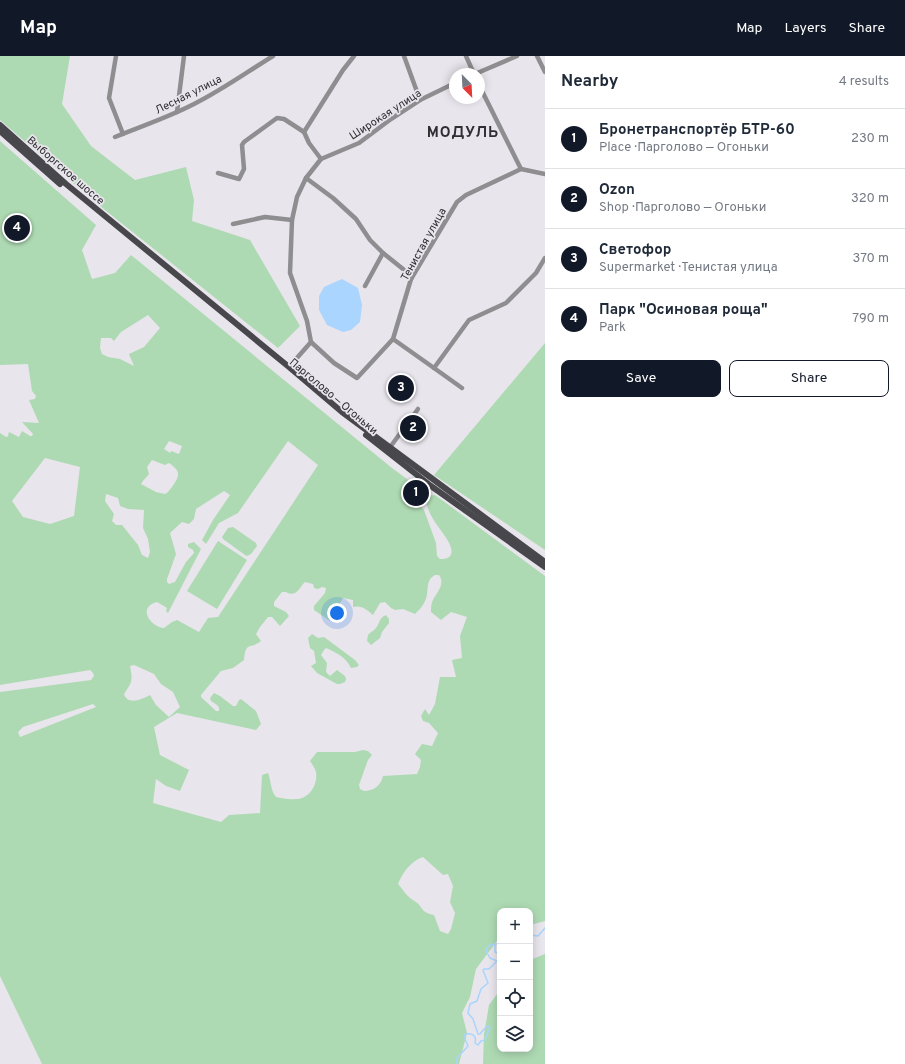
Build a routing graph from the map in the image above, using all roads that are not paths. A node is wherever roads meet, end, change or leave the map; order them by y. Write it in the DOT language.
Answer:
graph roads {
  1 [pos="116,56"];
  2 [pos="184,56"];
  3 [pos="273,56"];
  4 [pos="354,56"];
  5 [pos="404,56"];
  6 [pos="466,56"];
  7 [pos="517,56"];
  8 [pos="537,56"];
  9 [pos="266,58"];
  10 [pos="471,68"];
  11 [pos="485,69"];
  12 [pos="545,72"];
  13 [pos="449,87"];
  14 [pos="485,97"];
  15 [pos="420,100"];
  16 [pos="177,112"];
  17 [pos="0,125"];
  18 [pos="0,131"];
  19 [pos="304,132"];
  20 [pos="123,134"];
  21 [pos="115,137"];
  22 [pos="321,159"];
  23 [pos="521,170"];
  24 [pos="218,174"];
  25 [pos="545,174"];
  26 [pos="306,178"];
  27 [pos="292,220"];
  28 [pos="233,224"];
  29 [pos="119,230"];
  30 [pos="383,253"];
  31 [pos="545,258"];
  32 [pos="411,279"];
  33 [pos="365,286"];
  34 [pos="393,339"];
  35 [pos="311,342"];
  36 [pos="289,367"];
  37 [pos="434,368"];
  38 [pos="462,388"];
  39 [pos="418,410"];
  40 [pos="388,450"];
  41 [pos="545,562"];
  42 [pos="545,567"];
  1 -- 20 [label="street"];
  2 -- 16 [label="street"];
  3 -- 9 [label="street, Лесная улица"];
  4 -- 19 [label="street"];
  5 -- 15 [label="street"];
  6 -- 10 [label="street"];
  7 -- 11 [label="street"];
  8 -- 12 [label="street"];
  9 -- 16 [label="street, Лесная улица"];
  13 -- 15 [label="street, Широкая улица"];
  14 -- 23 [label="street"];
  15 -- 22 [label="street, Широкая улица"];
  16 -- 20 [label="street, Лесная улица"];
  17 -- 29 [label="main road, Выборгское шоссе"];
  18 -- 29 [label="main road, Выборгское шоссе"];
  19 -- 22 [label="street"];
  19 -- 24 [label="street"];
  20 -- 21 [label="street, Лесная улица"];
  22 -- 26 [label="street, Широкая улица"];
  23 -- 25 [label="street"];
  23 -- 32 [label="street, Тенистая улица"];
  26 -- 27 [label="street, Широкая улица"];
  26 -- 30 [label="street"];
  27 -- 28 [label="street"];
  27 -- 35 [label="street, Широкая улица"];
  29 -- 36 [label="main road, Парголово — Огоньки"];
  29 -- 40 [label="main road, Парголово — Огоньки"];
  30 -- 32 [label="street"];
  30 -- 33 [label="street"];
  31 -- 37 [label="street"];
  32 -- 34 [label="street, Тенистая улица"];
  34 -- 35 [label="street"];
  34 -- 37 [label="street"];
  35 -- 36 [label="street"];
  36 -- 40 [label="main road, Парголово — Огоньки"];
  37 -- 38 [label="street"];
  39 -- 40 [label="street"];
  40 -- 41 [label="main road, Парголово — Огоньки"];
  40 -- 42 [label="main road, Парголово — Огоньки"];
}
